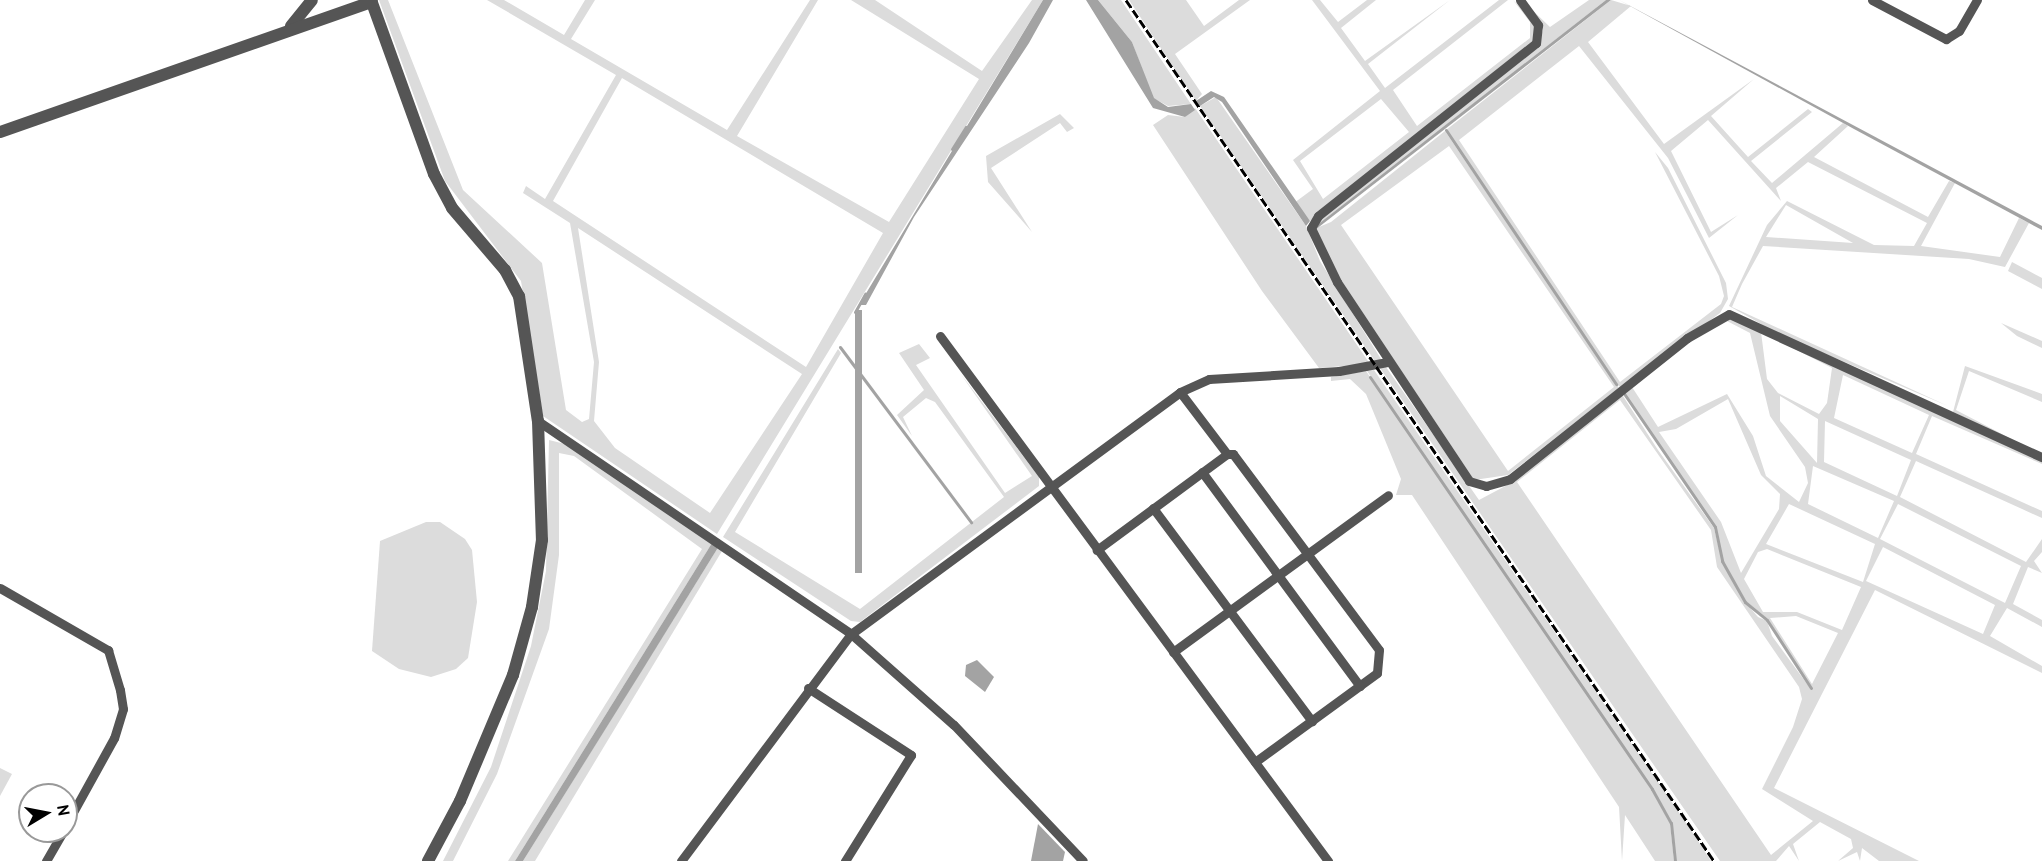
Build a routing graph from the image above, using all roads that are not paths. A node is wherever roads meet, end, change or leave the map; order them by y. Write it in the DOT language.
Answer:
graph roads {
  1 [pos="312,0"];
  2 [pos="1520,0"];
  3 [pos="1872,0"];
  4 [pos="1977,0"];
  5 [pos="371,1"];
  6 [pos="290,27"];
  7 [pos="0,132"];
  8 [pos="940,336"];
  9 [pos="1388,362"];
  10 [pos="1180,392"];
  11 [pos="538,421"];
  12 [pos="1227,454"];
  13 [pos="2042,457"];
  14 [pos="1202,472"];
  15 [pos="1051,487"];
  16 [pos="1388,495"];
  17 [pos="1153,508"];
  18 [pos="1097,550"];
  19 [pos="1306,555"];
  20 [pos="1277,576"];
  21 [pos="0,588"];
  22 [pos="1229,611"];
  23 [pos="851,634"];
  24 [pos="1173,652"];
  25 [pos="1360,686"];
  26 [pos="808,688"];
  27 [pos="1312,721"];
  28 [pos="1255,762"];
  29 [pos="78,803"];
  30 [pos="56,843"];
  31 [pos="46,861"];
  32 [pos="428,861"];
  33 [pos="681,861"];
  34 [pos="844,861"];
  35 [pos="1083,861"];
  36 [pos="1328,861"];
  1 -- 6 [label="street"];
  2 -- 9 [label="street"];
  3 -- 4 [label="street"];
  5 -- 6 [label="street"];
  5 -- 11 [label="street"];
  6 -- 7 [label="street"];
  8 -- 15 [label="street"];
  9 -- 10 [label="street"];
  9 -- 13 [label="street"];
  10 -- 12 [label="street"];
  10 -- 15 [label="street"];
  11 -- 23 [label="street"];
  11 -- 32 [label="street"];
  12 -- 14 [label="street"];
  12 -- 19 [label="street"];
  14 -- 17 [label="street"];
  14 -- 20 [label="street"];
  15 -- 18 [label="street"];
  15 -- 23 [label="street"];
  16 -- 19 [label="street"];
  17 -- 18 [label="street"];
  17 -- 22 [label="street"];
  18 -- 24 [label="street"];
  19 -- 20 [label="street"];
  19 -- 25 [label="street"];
  20 -- 22 [label="street"];
  20 -- 25 [label="street"];
  21 -- 29 [label="street"];
  22 -- 24 [label="street"];
  22 -- 27 [label="street"];
  23 -- 26 [label="street"];
  23 -- 35 [label="street"];
  24 -- 28 [label="street"];
  25 -- 27 [label="street"];
  26 -- 33 [label="street"];
  26 -- 34 [label="street"];
  27 -- 28 [label="street"];
  28 -- 36 [label="street"];
  30 -- 31 [label="street"];
}
